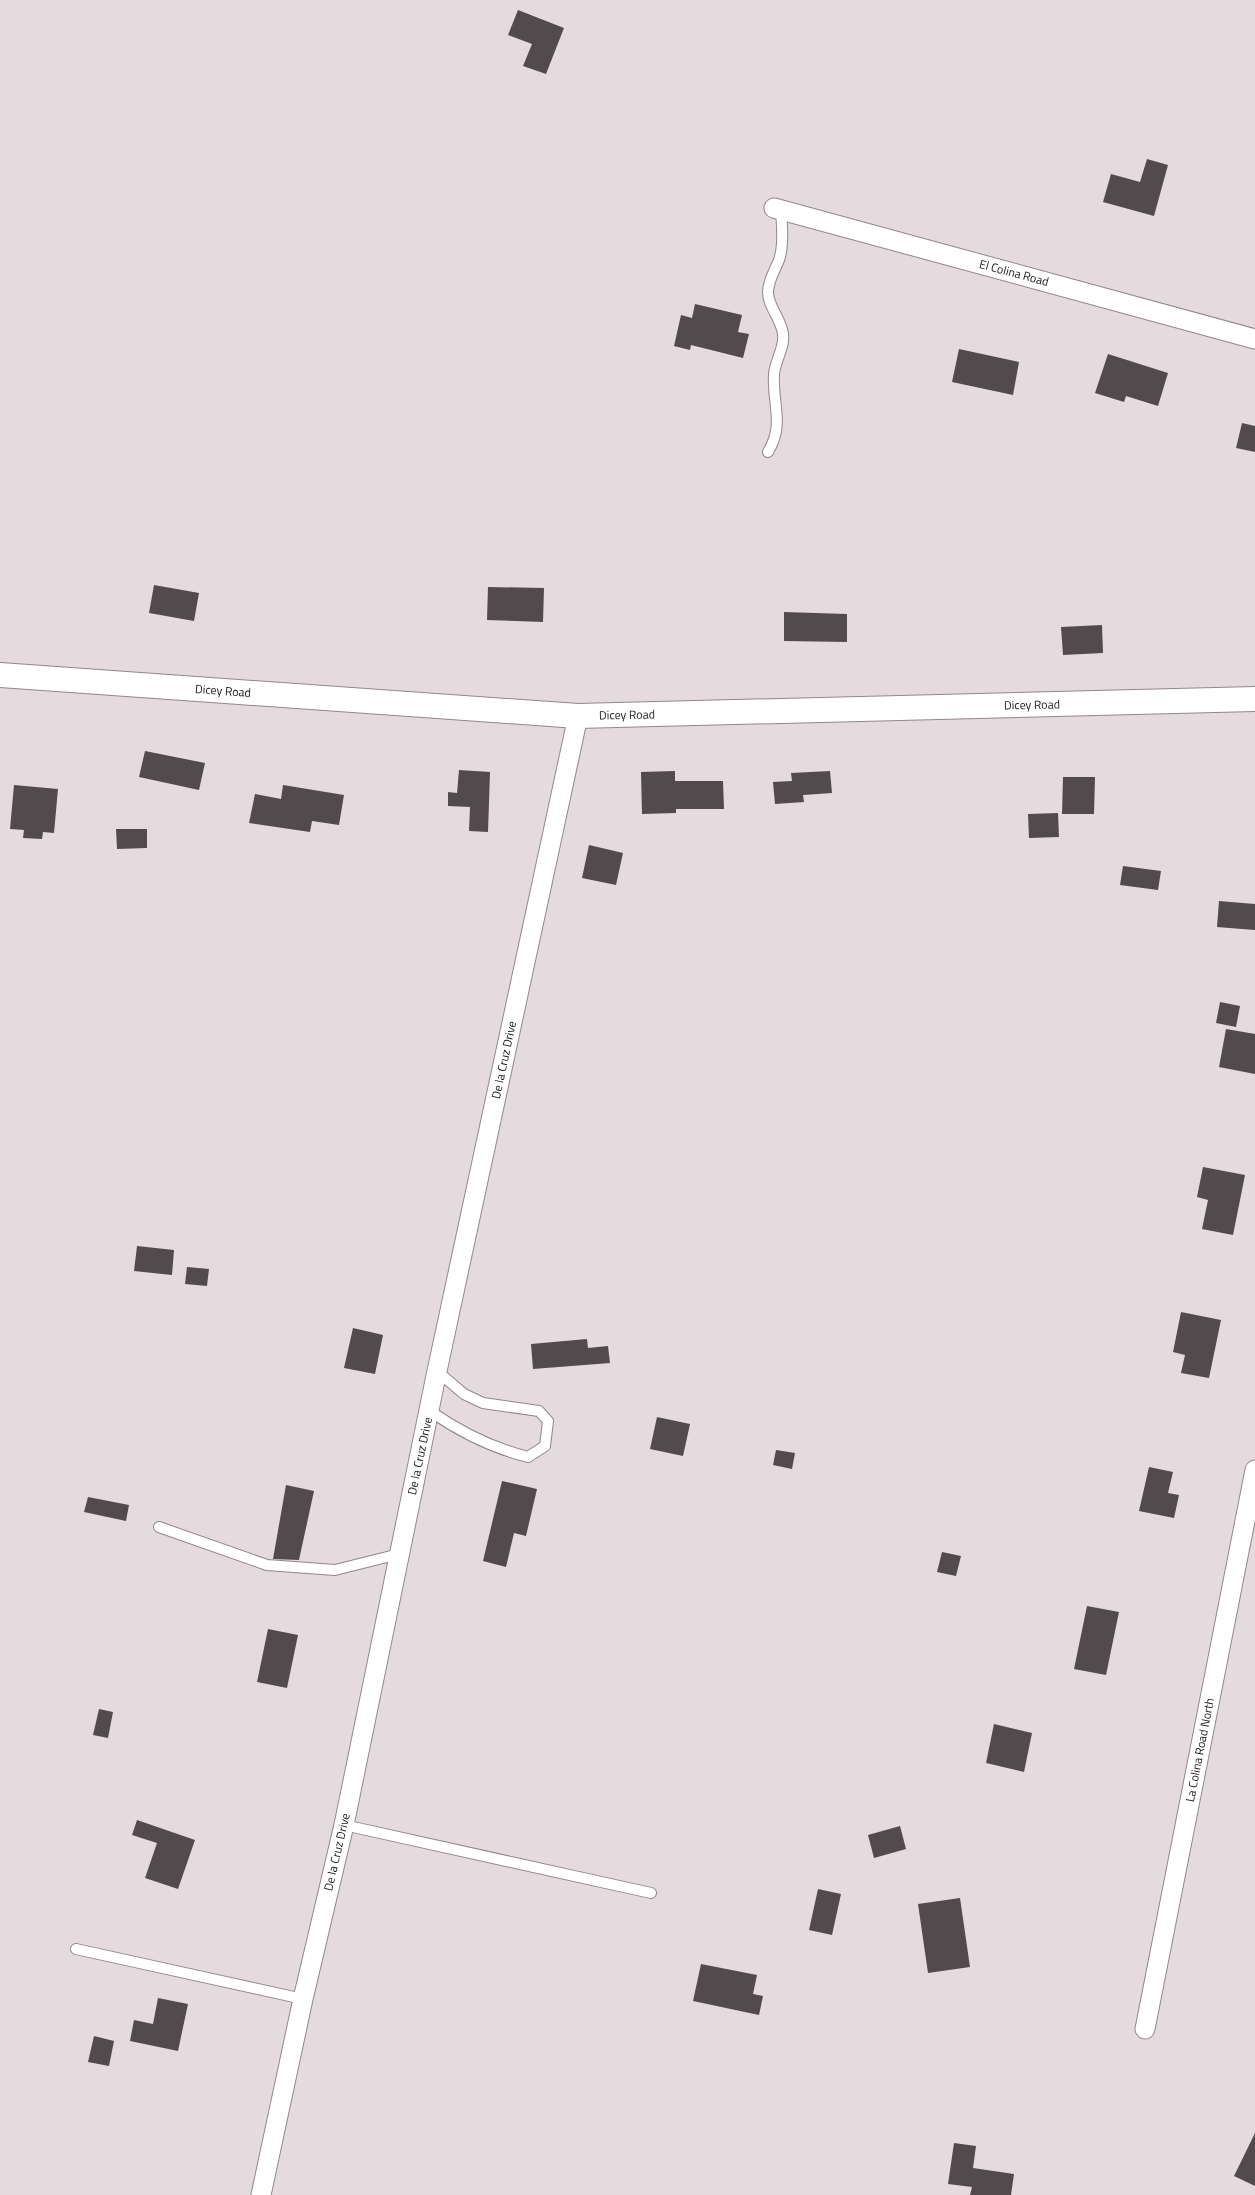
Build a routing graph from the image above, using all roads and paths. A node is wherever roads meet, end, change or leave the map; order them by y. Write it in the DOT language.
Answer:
graph roads {
  1 [pos="778,209"];
  2 [pos="1255,338"];
  3 [pos="768,452"];
  4 [pos="0,675"];
  5 [pos="1255,699"];
  6 [pos="578,716"];
  7 [pos="437,1371"];
  8 [pos="430,1410"];
  9 [pos="1255,1470"];
  10 [pos="159,1527"];
  11 [pos="399,1554"];
  12 [pos="344,1825"];
  13 [pos="651,1893"];
  14 [pos="76,1949"];
  15 [pos="303,1999"];
  16 [pos="1145,2029"];
  17 [pos="261,2195"];
  1 -- 2 [label="street, El Colina Road"];
  1 -- 3 [label="lane"];
  4 -- 6 [label="street, Dicey Road"];
  5 -- 6 [label="street, Dicey Road"];
  6 -- 7 [label="street, De la Cruz Drive"];
  7 -- 8 [label="street, De la Cruz Drive"];
  7 -- 8 [label="lane"];
  8 -- 11 [label="street, De la Cruz Drive"];
  9 -- 16 [label="street, La Colina Road North"];
  10 -- 11 [label="lane"];
  11 -- 12 [label="street, De la Cruz Drive"];
  12 -- 13 [label="lane"];
  12 -- 15 [label="street, De la Cruz Drive"];
  14 -- 15 [label="lane"];
  15 -- 17 [label="street, De la Cruz Drive"];
}
